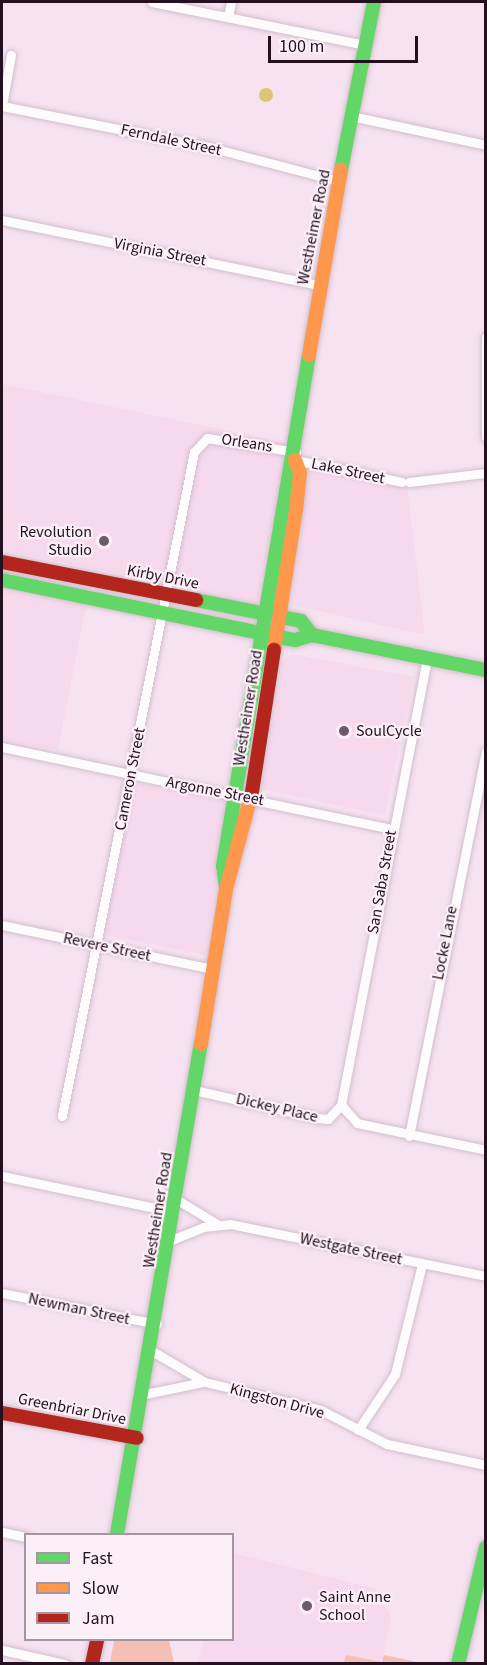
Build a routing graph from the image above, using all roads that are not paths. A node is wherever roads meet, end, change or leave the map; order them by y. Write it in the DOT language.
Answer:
graph roads {
  1 [pos="152,2"];
  2 [pos="231,2"];
  3 [pos="374,2"];
  4 [pos="228,17"];
  5 [pos="365,45"];
  6 [pos="11,55"];
  7 [pos="2,106"];
  8 [pos="351,116"];
  9 [pos="486,145"];
  10 [pos="339,181"];
  11 [pos="2,220"];
  12 [pos="319,285"];
  13 [pos="486,337"];
  14 [pos="486,437"];
  15 [pos="200,442"];
  16 [pos="295,456"];
  17 [pos="486,473"];
  18 [pos="2,562"];
  19 [pos="2,580"];
  20 [pos="166,594"];
  21 [pos="163,613"];
  22 [pos="264,614"];
  23 [pos="279,617"];
  24 [pos="260,633"];
  25 [pos="312,635"];
  26 [pos="276,636"];
  27 [pos="427,659"];
  28 [pos="486,670"];
  29 [pos="2,748"];
  30 [pos="486,752"];
  31 [pos="132,774"];
  32 [pos="235,795"];
  33 [pos="251,798"];
  34 [pos="392,829"];
  35 [pos="226,889"];
  36 [pos="2,925"];
  37 [pos="96,945"];
  38 [pos="212,969"];
  39 [pos="194,1089"];
  40 [pos="342,1105"];
  41 [pos="62,1116"];
  42 [pos="409,1136"];
  43 [pos="486,1150"];
  44 [pos="2,1176"];
  45 [pos="175,1206"];
  46 [pos="217,1224"];
  47 [pos="170,1241"];
  48 [pos="422,1264"];
  49 [pos="486,1276"];
  50 [pos="2,1293"];
  51 [pos="157,1324"];
  52 [pos="152,1351"];
  53 [pos="205,1382"];
  54 [pos="145,1394"];
  55 [pos="2,1413"];
  56 [pos="358,1430"];
  57 [pos="137,1438"];
  58 [pos="486,1465"];
  59 [pos="2,1532"];
  60 [pos="117,1533"];
  61 [pos="486,1534"];
  62 [pos="24,1537"];
  63 [pos="485,1548"];
  64 [pos="480,1593"];
  65 [pos="97,1641"];
  66 [pos="2,1650"];
  67 [pos="65,1664"];
  68 [pos="92,1664"];
  69 [pos="458,1664"];
  1 -- 4 [label="street"];
  2 -- 4 [label="street"];
  3 -- 5 [label="main road, Westheimer Road"];
  4 -- 5 [label="street"];
  5 -- 8 [label="main road, Westheimer Road"];
  6 -- 7 [label="street"];
  7 -- 10 [label="street, Ferndale Street"];
  8 -- 9 [label="street"];
  8 -- 10 [label="main road, Westheimer Road"];
  10 -- 12 [label="main road, Westheimer Road"];
  11 -- 12 [label="street, Virginia Street"];
  12 -- 16 [label="main road, Westheimer Road"];
  13 -- 14 [label="street"];
  15 -- 16 [label="street, Orleans"];
  15 -- 20 [label="street, Cameron Street"];
  16 -- 17 [label="street, Lake Street"];
  16 -- 22 [label="main road, Westheimer Road"];
  16 -- 23 [label="main road, Westheimer Road"];
  18 -- 20 [label="main road, Kirby Drive"];
  19 -- 21 [label="main road, Kirby Drive"];
  20 -- 21 [label="street, Cameron Street"];
  20 -- 22 [label="main road, Kirby Drive"];
  21 -- 24 [label="main road, Kirby Drive"];
  21 -- 31 [label="street, Cameron Street"];
  22 -- 23 [label="main road, Kirby Drive"];
  22 -- 24 [label="main road, Westheimer Road"];
  23 -- 25 [label="main road, Kirby Drive"];
  23 -- 26 [label="main road, Westheimer Road"];
  24 -- 26 [label="main road, Kirby Drive"];
  24 -- 32 [label="main road, Westheimer Road"];
  25 -- 26 [label="main road, Kirby Drive"];
  25 -- 27 [label="main road, Kirby Drive"];
  26 -- 33 [label="main road, Westheimer Road"];
  27 -- 28 [label="main road, Kirby Drive"];
  27 -- 34 [label="street, San Saba Street"];
  29 -- 31 [label="street, Argonne Street"];
  30 -- 42 [label="street, Locke Lane"];
  31 -- 32 [label="street, Argonne Street"];
  31 -- 37 [label="street, Cameron Street"];
  32 -- 33 [label="street, Argonne Street"];
  32 -- 35 [label="main road, Westheimer Road"];
  33 -- 34 [label="street, Argonne Street"];
  33 -- 35 [label="main road, Westheimer Road"];
  34 -- 40 [label="street, San Saba Street"];
  35 -- 38 [label="main road, Westheimer Road"];
  36 -- 37 [label="street, Revere Street"];
  37 -- 38 [label="street, Revere Street"];
  37 -- 41 [label="street, Cameron Street"];
  38 -- 39 [label="main road, Westheimer Road"];
  39 -- 40 [label="street, Dickey Place"];
  39 -- 45 [label="main road, Westheimer Road"];
  40 -- 42 [label="street, Dickey Place"];
  42 -- 43 [label="street, Dickey Place"];
  44 -- 45 [label="street, Westgate Street"];
  45 -- 46 [label="street, Westgate Street"];
  45 -- 47 [label="main road, Westheimer Road"];
  46 -- 47 [label="street"];
  46 -- 48 [label="street, Westgate Street"];
  47 -- 51 [label="main road, Westheimer Road"];
  48 -- 49 [label="street, Westgate Street"];
  48 -- 56 [label="street"];
  50 -- 51 [label="street, Newman Street"];
  51 -- 52 [label="main road, Westheimer Road"];
  52 -- 53 [label="street, Kingston Drive"];
  52 -- 54 [label="main road, Westheimer Road"];
  53 -- 54 [label="street, Kingston Drive"];
  53 -- 56 [label="street, Kingston Drive"];
  54 -- 57 [label="main road, Westheimer Road"];
  55 -- 57 [label="main road, Greenbriar Drive"];
  56 -- 58 [label="street, Kingston Drive"];
  57 -- 60 [label="main road, Westheimer Road"];
  59 -- 62 [label="street"];
  61 -- 63 [label="main road"];
  63 -- 64 [label="main road"];
  64 -- 69 [label="main road"];
  65 -- 68 [label="main road"];
  66 -- 67 [label="street"];
}
